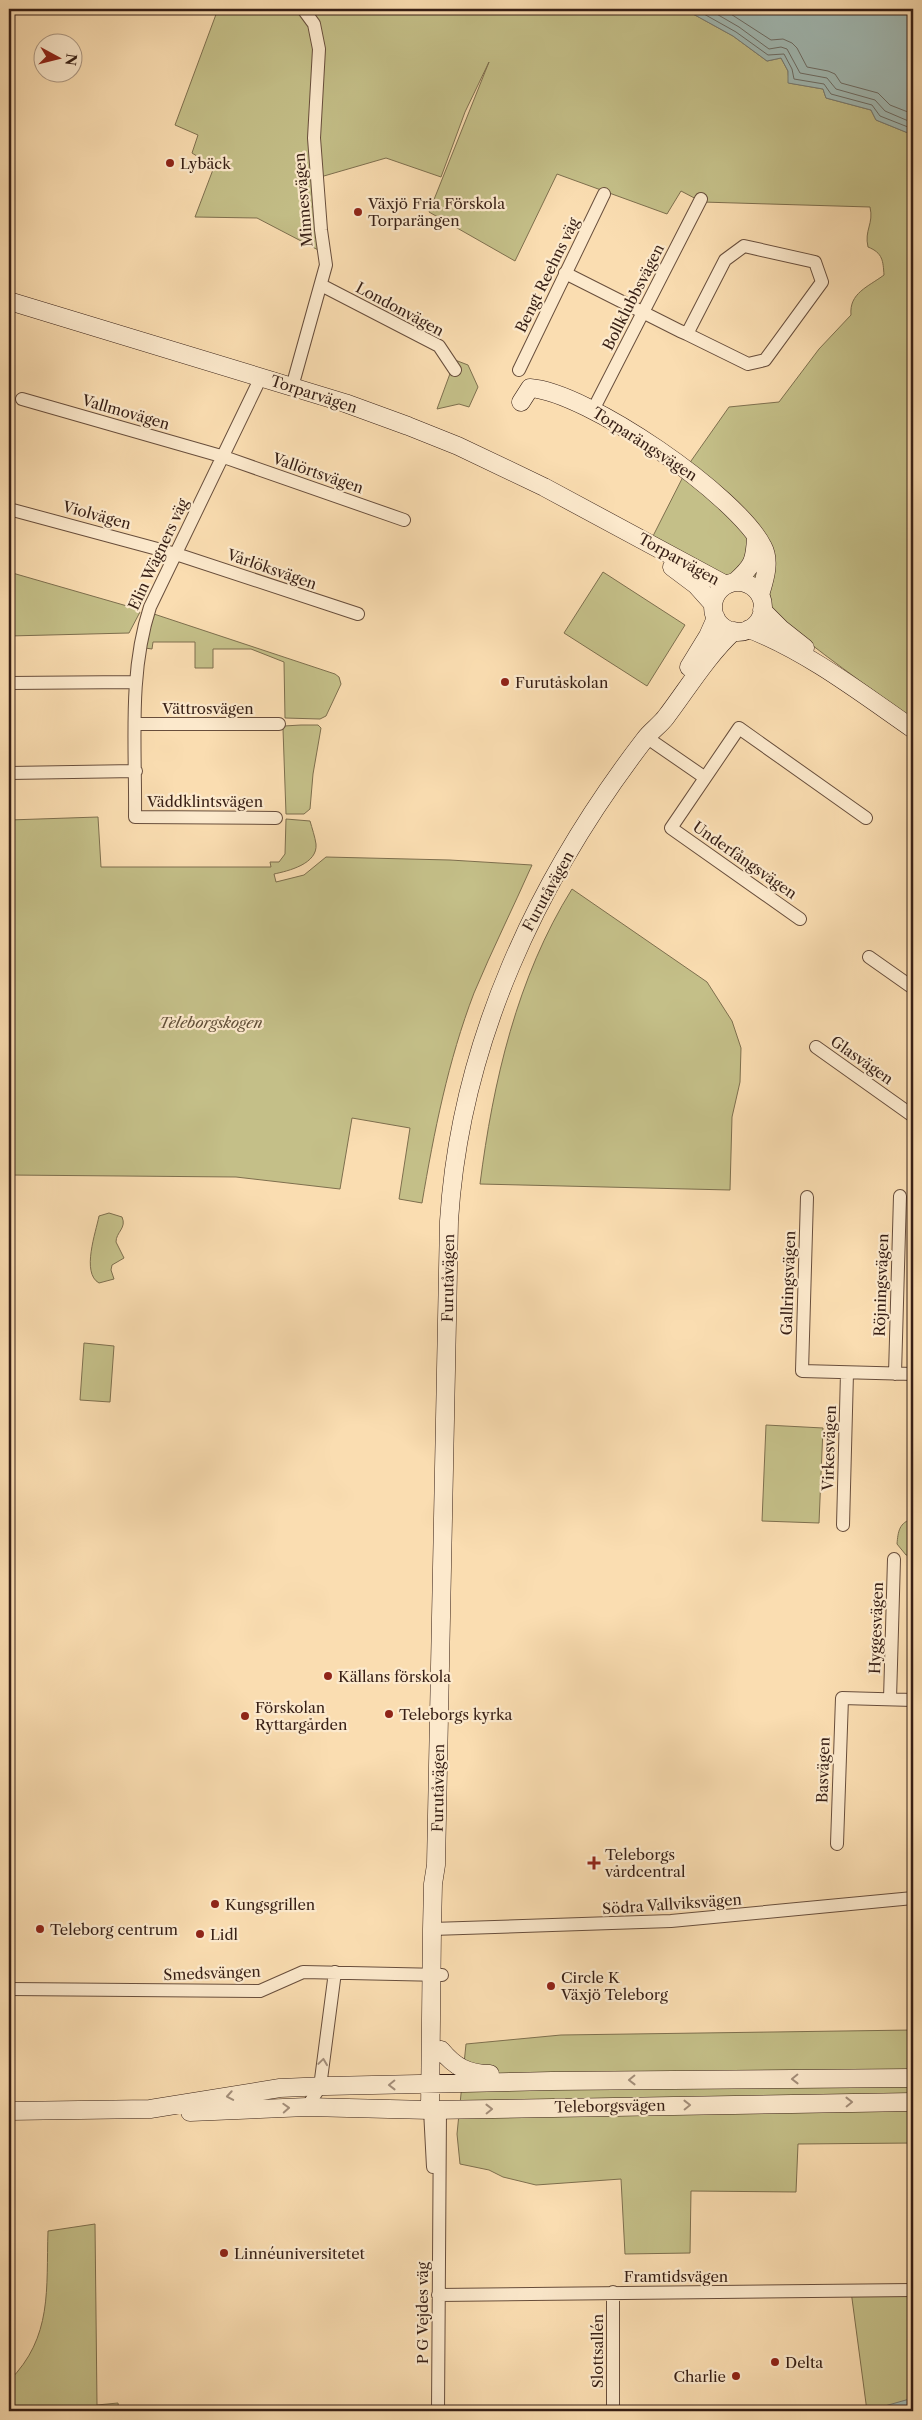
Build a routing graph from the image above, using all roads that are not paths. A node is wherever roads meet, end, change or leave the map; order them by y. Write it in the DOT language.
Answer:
graph roads {
  1 [pos="303,9"];
  2 [pos="604,194"];
  3 [pos="701,199"];
  4 [pos="565,273"];
  5 [pos="321,285"];
  6 [pos="9,301"];
  7 [pos="644,312"];
  8 [pos="686,334"];
  9 [pos="454,370"];
  10 [pos="519,370"];
  11 [pos="261,377"];
  12 [pos="292,387"];
  13 [pos="22,399"];
  14 [pos="521,402"];
  15 [pos="593,410"];
  16 [pos="221,456"];
  17 [pos="9,509"];
  18 [pos="404,520"];
  19 [pos="606,521"];
  20 [pos="756,537"];
  21 [pos="176,554"];
  22 [pos="731,583"];
  23 [pos="761,602"];
  24 [pos="714,611"];
  25 [pos="358,614"];
  26 [pos="741,630"];
  27 [pos="135,682"];
  28 [pos="845,682"];
  29 [pos="9,683"];
  30 [pos="136,724"];
  31 [pos="279,724"];
  32 [pos="913,729"];
  33 [pos="646,737"];
  34 [pos="136,771"];
  35 [pos="9,773"];
  36 [pos="704,777"];
  37 [pos="135,817"];
  38 [pos="276,818"];
  39 [pos="866,818"];
  40 [pos="800,918"];
  41 [pos="869,957"];
  42 [pos="913,988"];
  43 [pos="816,1047"];
  44 [pos="913,1116"];
  45 [pos="900,1196"];
  46 [pos="806,1197"];
  47 [pos="847,1373"];
  48 [pos="895,1374"];
  49 [pos="913,1374"];
  50 [pos="843,1524"];
  51 [pos="894,1559"];
  52 [pos="890,1699"];
  53 [pos="913,1700"];
  54 [pos="837,1844"];
  55 [pos="913,1898"];
  56 [pos="437,1929"];
  57 [pos="335,1972"];
  58 [pos="437,1974"];
  59 [pos="9,1989"];
  60 [pos="441,2050"];
  61 [pos="913,2078"];
  62 [pos="524,2082"];
  63 [pos="320,2086"];
  64 [pos="434,2096"];
  65 [pos="913,2102"];
  66 [pos="308,2107"];
  67 [pos="150,2109"];
  68 [pos="461,2109"];
  69 [pos="9,2111"];
  70 [pos="441,2166"];
  71 [pos="439,2215"];
  72 [pos="913,2290"];
  73 [pos="613,2292"];
  74 [pos="438,2295"];
  75 [pos="438,2411"];
  76 [pos="613,2411"];
  1 -- 5 [label="street, Minnesvägen"];
  2 -- 4 [label="street, Bengt Reehns väg"];
  3 -- 7 [label="street, Bollklubbsvägen"];
  4 -- 7 [label="street"];
  4 -- 10 [label="street, Bengt Reehns väg"];
  5 -- 9 [label="street, Londonvägen"];
  5 -- 12 [label="street, Minnesvägen"];
  6 -- 11 [label="street, Torparvägen"];
  7 -- 8 [label="street"];
  7 -- 15 [label="street, Bollklubbsvägen"];
  8 -- 8 [label="street"];
  11 -- 12 [label="street, Torparvägen"];
  11 -- 16 [label="street, Elin Wägners väg"];
  12 -- 19 [label="street, Torparvägen"];
  13 -- 16 [label="street, Vallmovägen"];
  14 -- 15 [label="street, Torparängsvägen"];
  15 -- 20 [label="street, Torparängsvägen"];
  16 -- 18 [label="street, Vallörtsvägen"];
  16 -- 21 [label="street, Elin Wägners väg"];
  17 -- 21 [label="street, Violvägen"];
  19 -- 22 [label="street, Torparvägen"];
  19 -- 24 [label="street, Torparvägen"];
  20 -- 22 [label="street"];
  20 -- 23 [label="street, Torparängsvägen"];
  21 -- 25 [label="street, Vårlöksvägen"];
  21 -- 27 [label="street, Elin Wägners väg"];
  22 -- 23 [label="street"];
  22 -- 24 [label="street"];
  23 -- 26 [label="street"];
  23 -- 28 [label="street"];
  24 -- 26 [label="street"];
  24 -- 33 [label="street, Furutåvägen"];
  26 -- 28 [label="street"];
  26 -- 33 [label="street, Furutåvägen"];
  27 -- 29 [label="street"];
  27 -- 30 [label="street, Elin Wägners väg"];
  28 -- 32 [label="street"];
  30 -- 31 [label="street, Vättrosvägen"];
  30 -- 34 [label="street, Elin Wägners väg"];
  33 -- 36 [label="street"];
  33 -- 56 [label="street, Furutåvägen"];
  34 -- 35 [label="street"];
  34 -- 37 [label="street, Elin Wägners väg"];
  36 -- 39 [label="street, Underfångsvägen"];
  36 -- 40 [label="street, Underfångsvägen"];
  37 -- 38 [label="street, Väddklintsvägen"];
  41 -- 42 [label="street"];
  43 -- 44 [label="street, Glasvägen"];
  45 -- 48 [label="street, Röjningsvägen"];
  46 -- 47 [label="street, Gallringsvägen"];
  47 -- 48 [label="street"];
  47 -- 50 [label="street, Virkesvägen"];
  48 -- 49 [label="street"];
  51 -- 52 [label="street, Hyggesvägen"];
  52 -- 53 [label="street"];
  52 -- 54 [label="street, Basvägen"];
  55 -- 56 [label="street, Södra Vallviksvägen"];
  56 -- 58 [label="street, Furutåvägen"];
  57 -- 58 [label="street, Smedsvängen"];
  57 -- 59 [label="street, Smedsvängen"];
  63 -- 57 [label="street, one-way"];
  58 -- 60 [label="street, Furutåvägen"];
  58 -- 64 [label="street, Furutåvägen"];
  60 -- 62 [label="street"];
  60 -- 64 [label="street, Furutåvägen"];
  61 -- 62 [label="street, Teleborgsvägen, one-way"];
  62 -- 64 [label="street, Teleborgsvägen"];
  64 -- 63 [label="street, Teleborgsvägen, one-way"];
  63 -- 66 [label="street"];
  63 -- 67 [label="street, Teleborgsvägen, one-way"];
  64 -- 66 [label="street, Teleborgsvägen"];
  64 -- 68 [label="street, Teleborgsvägen"];
  64 -- 70 [label="street, P G Vejdes väg"];
  64 -- 71 [label="street, P G Vejdes väg"];
  68 -- 65 [label="street, Teleborgsvägen, one-way"];
  67 -- 66 [label="street, Teleborgsvägen, one-way"];
  67 -- 69 [label="street, Teleborgsvägen"];
  68 -- 70 [label="street"];
  70 -- 71 [label="street, P G Vejdes väg"];
  71 -- 74 [label="street, P G Vejdes väg"];
  72 -- 73 [label="street, Framtidsvägen"];
  73 -- 74 [label="street, Framtidsvägen"];
  73 -- 76 [label="street, Slottsallén"];
  74 -- 75 [label="street, P G Vejdes väg"];
}
